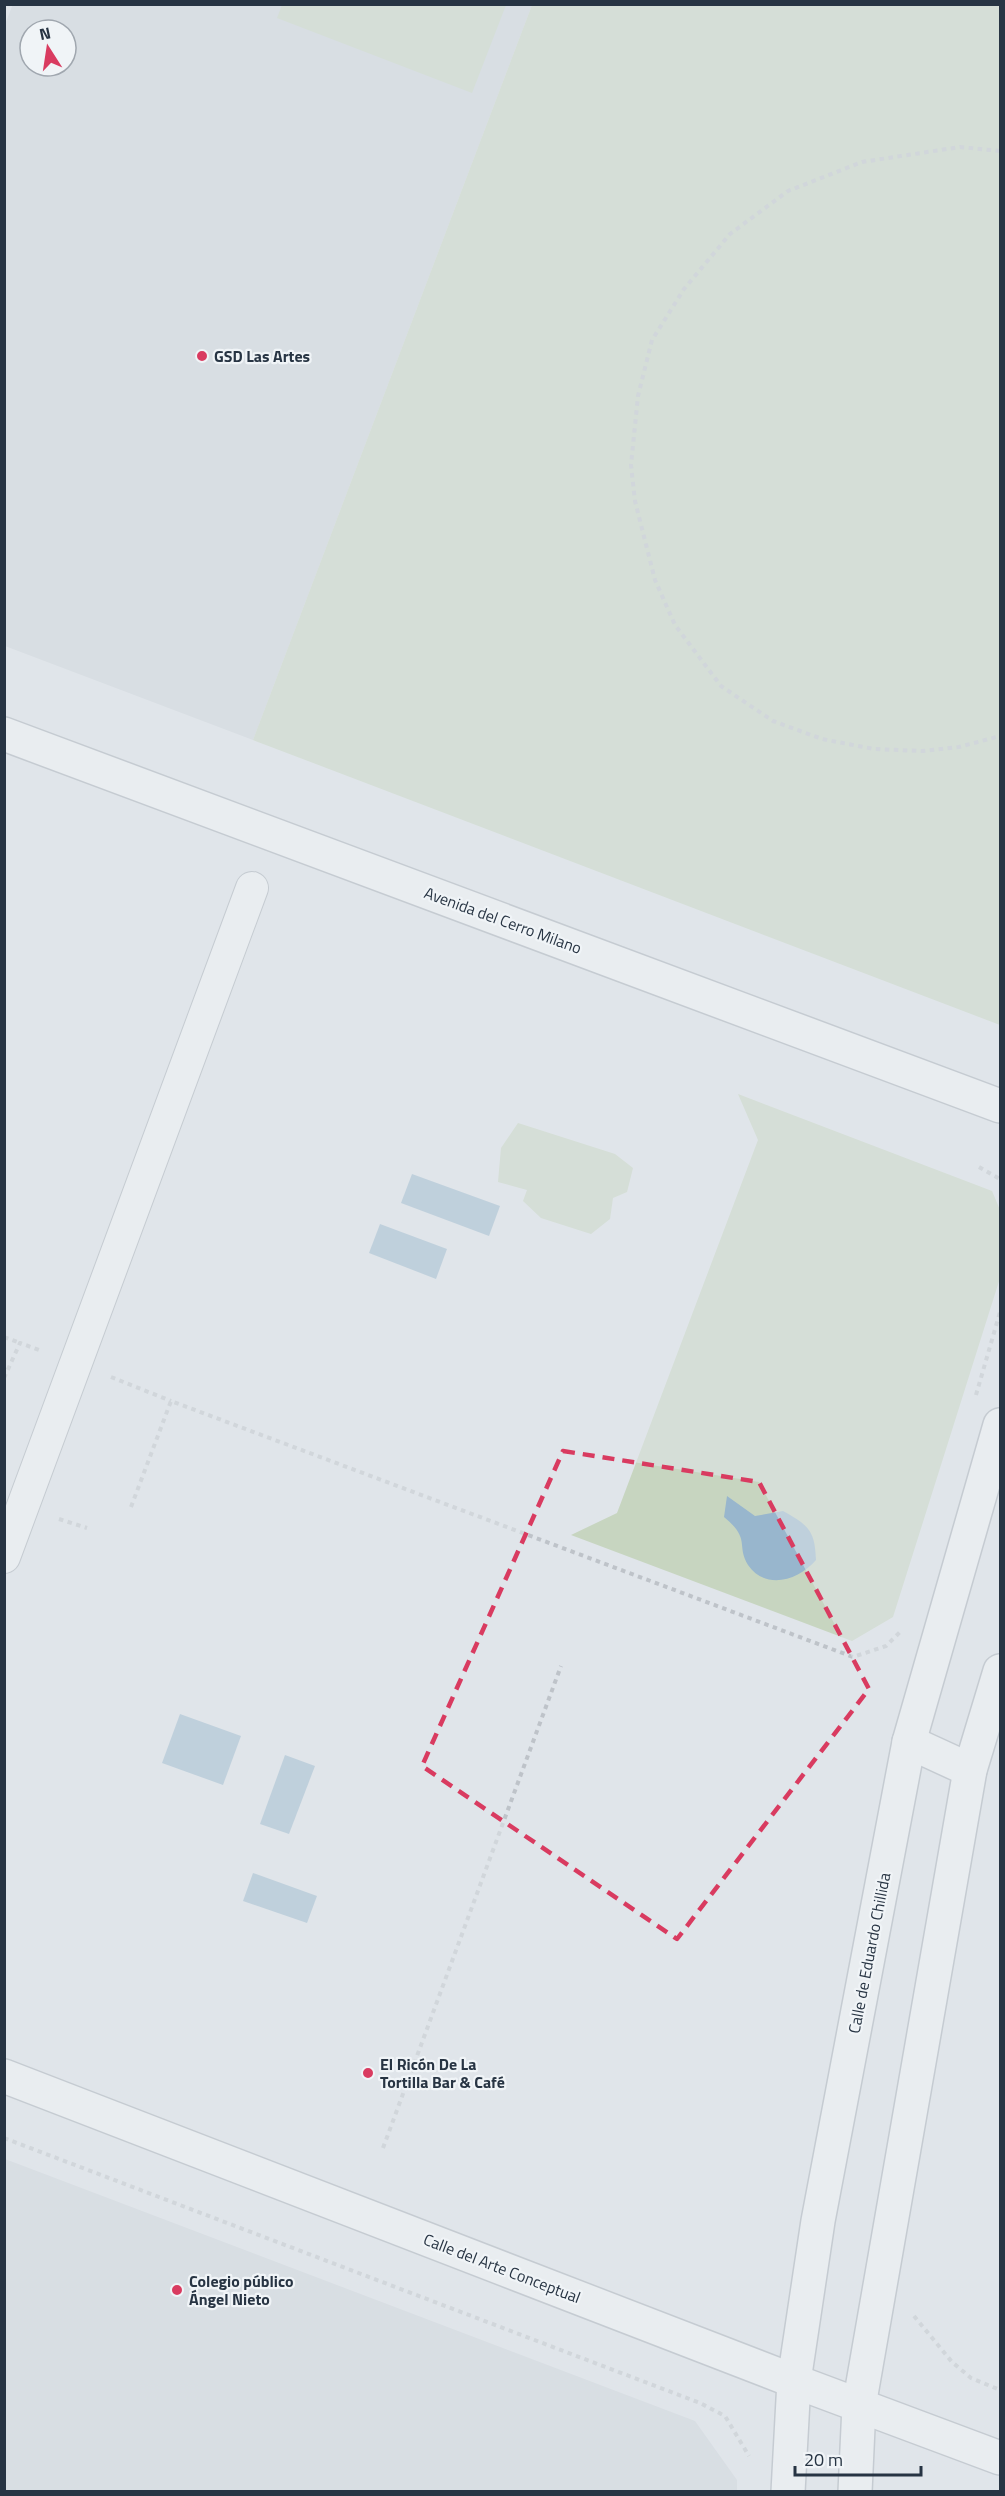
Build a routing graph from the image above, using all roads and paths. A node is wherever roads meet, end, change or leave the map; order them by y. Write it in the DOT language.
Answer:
graph roads {
  1 [pos="1000,152"];
  2 [pos="4,734"];
  3 [pos="1000,736"];
  4 [pos="252,888"];
  5 [pos="1000,1106"];
  6 [pos="979,1167"];
  7 [pos="1000,1179"];
  8 [pos="4,1337"];
  9 [pos="20,1343"];
  10 [pos="1000,1425"];
  11 [pos="131,1507"];
  12 [pos="4,1557"];
  13 [pos="905,1627"];
  14 [pos="561,1666"];
  15 [pos="1000,1671"];
  16 [pos="909,1742"];
  17 [pos="970,1770"];
  18 [pos="4,2076"];
  19 [pos="4,2138"];
  20 [pos="383,2148"];
  21 [pos="909,2310"];
  22 [pos="794,2381"];
  23 [pos="1000,2390"];
  24 [pos="859,2406"];
  25 [pos="1000,2458"];
  26 [pos="751,2462"];
  27 [pos="788,2492"];
  28 [pos="855,2492"];
  1 -- 3 [label="path"];
  2 -- 5 [label="street, Avenida del Cerro Milano"];
  4 -- 12 [label="street"];
  6 -- 7 [label="path"];
  8 -- 9 [label="path"];
  10 -- 16 [label="street, Calle de Eduardo Chillida"];
  11 -- 13 [label="path"];
  14 -- 20 [label="path"];
  15 -- 17 [label="street"];
  16 -- 17 [label="street"];
  16 -- 22 [label="street, Calle de Eduardo Chillida"];
  17 -- 24 [label="street"];
  18 -- 22 [label="street, Calle del Arte Conceptual"];
  19 -- 26 [label="path"];
  21 -- 23 [label="path"];
  22 -- 24 [label="street, Calle del Arte Conceptual"];
  22 -- 27 [label="street, Calle de Eduardo Chillida"];
  24 -- 25 [label="street, Calle del Arte Conceptual"];
  24 -- 28 [label="street"];
}
